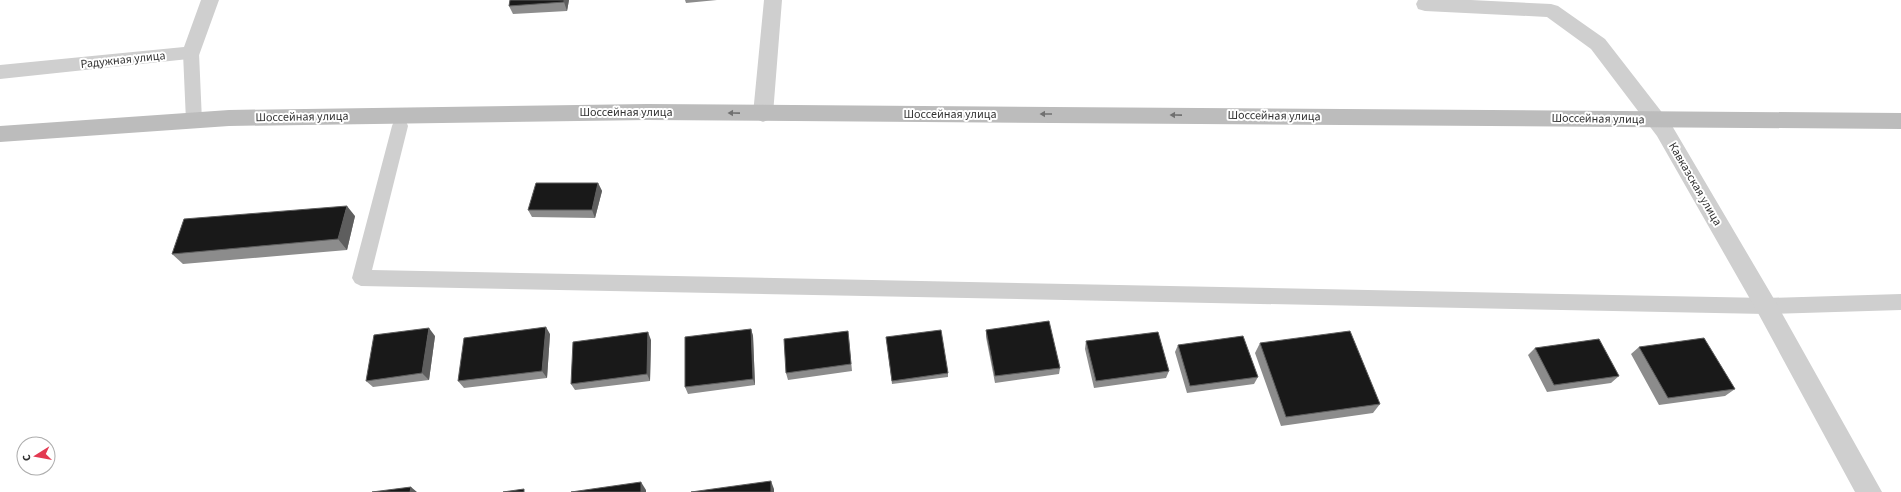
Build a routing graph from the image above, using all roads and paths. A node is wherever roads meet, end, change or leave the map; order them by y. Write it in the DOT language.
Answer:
graph roads {
  1 [pos="210,0"];
  2 [pos="773,0"];
  3 [pos="1425,4"];
  4 [pos="191,53"];
  5 [pos="0,72"];
  6 [pos="763,114"];
  7 [pos="194,121"];
  8 [pos="1901,121"];
  9 [pos="1659,125"];
  10 [pos="400,126"];
  11 [pos="1901,132"];
  12 [pos="0,134"];
  13 [pos="0,143"];
  14 [pos="1901,302"];
  15 [pos="1766,306"];
  16 [pos="1870,492"];
  1 -- 4 [label="street"];
  2 -- 6 [label="street"];
  3 -- 9 [label="street, Кавказская улица"];
  4 -- 5 [label="street, Радужная улица"];
  4 -- 7 [label="lane"];
  6 -- 7 [label="main road, Шоссейная улица, one-way"];
  9 -- 6 [label="main road, Шоссейная улица, one-way"];
  7 -- 12 [label="main road, Шоссейная улица"];
  8 -- 9 [label="main road, Шоссейная улица"];
  9 -- 10 [label="main road, Шоссейная улица"];
  9 -- 11 [label="main road, Шоссейная улица"];
  9 -- 15 [label="street, Кавказская улица"];
  10 -- 13 [label="main road, Шоссейная улица"];
  10 -- 15 [label="lane"];
  14 -- 15 [label="lane"];
  15 -- 16 [label="street, Кавказская улица"];
}
